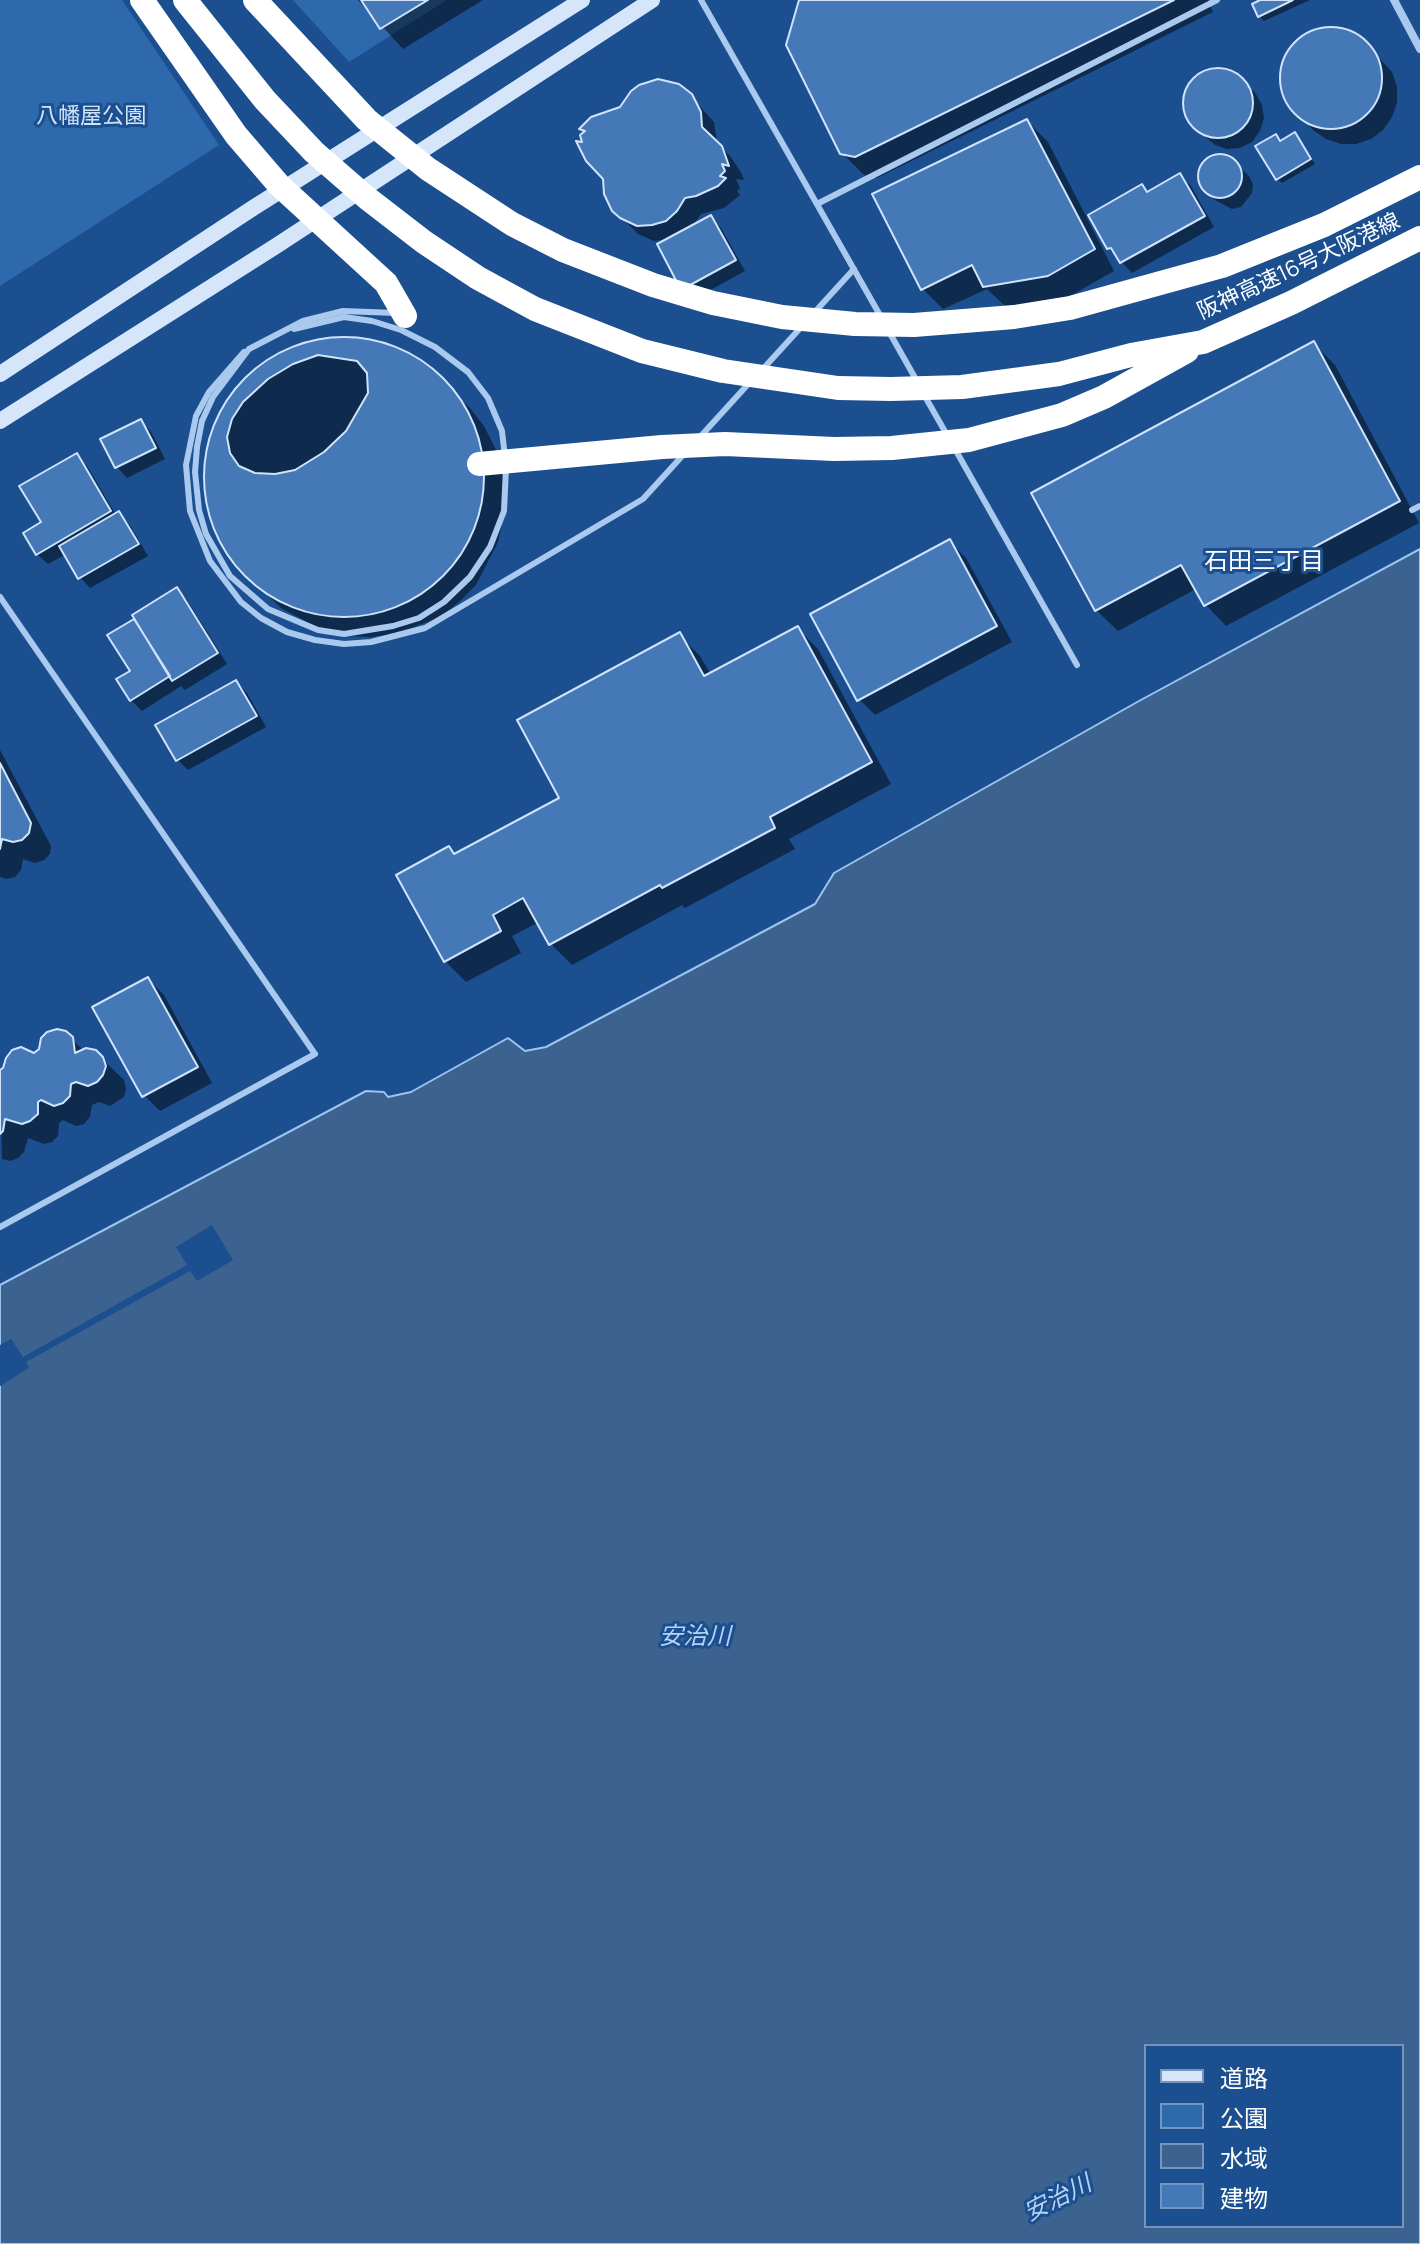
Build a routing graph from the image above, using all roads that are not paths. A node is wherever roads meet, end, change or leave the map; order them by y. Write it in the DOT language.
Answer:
graph roads {
  1 [pos="142,0"];
  2 [pos="185,0"];
  3 [pos="255,0"];
  4 [pos="582,0"];
  5 [pos="652,0"];
  6 [pos="701,0"];
  7 [pos="1217,0"];
  8 [pos="1394,0"];
  9 [pos="1420,49"];
  10 [pos="1420,177"];
  11 [pos="817,204"];
  12 [pos="1420,238"];
  13 [pos="854,269"];
  14 [pos="405,316"];
  15 [pos="1203,342"];
  16 [pos="0,374"];
  17 [pos="0,421"];
  18 [pos="479,464"];
  19 [pos="1420,506"];
  20 [pos="1412,510"];
  21 [pos="0,597"];
  22 [pos="1077,665"];
  23 [pos="0,1227"];
  1 -- 14 [label="highway, bridge"];
  2 -- 15 [label="highway, 阪神高速16号大阪港線, bridge"];
  3 -- 10 [label="highway, 阪神高速16号大阪港線, bridge"];
  4 -- 16 [label="street"];
  5 -- 17 [label="street"];
  6 -- 11 [label="lane"];
  7 -- 11 [label="lane"];
  8 -- 9 [label="street"];
  11 -- 13 [label="lane"];
  12 -- 15 [label="highway, 阪神高速16号大阪港線, bridge"];
  13 -- 14 [label="lane, bridge"];
  13 -- 22 [label="lane"];
  15 -- 18 [label="highway, bridge"];
  19 -- 20 [label="lane"];
  21 -- 23 [label="lane"];
}
